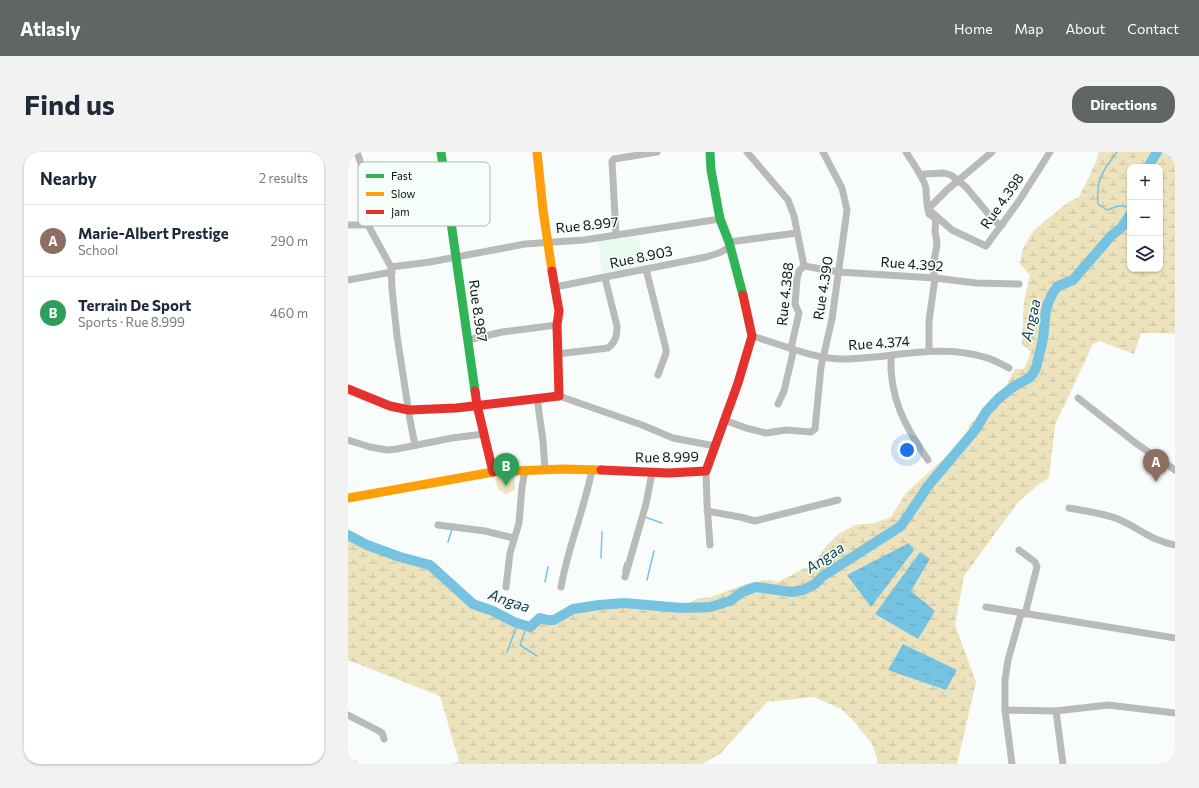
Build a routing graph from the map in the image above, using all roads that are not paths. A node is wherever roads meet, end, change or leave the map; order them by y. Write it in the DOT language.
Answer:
graph roads {
  1 [pos="357,152"];
  2 [pos="441,152"];
  3 [pos="537,152"];
  4 [pos="652,152"];
  5 [pos="710,152"];
  6 [pos="747,152"];
  7 [pos="822,152"];
  8 [pos="906,152"];
  9 [pos="992,152"];
  10 [pos="1050,152"];
  11 [pos="360,162"];
  12 [pos="443,162"];
  13 [pos="921,176"];
  14 [pos="958,181"];
  15 [pos="928,209"];
  16 [pos="720,219"];
  17 [pos="1002,225"];
  18 [pos="369,226"];
  19 [pos="452,226"];
  20 [pos="797,232"];
  21 [pos="616,235"];
  22 [pos="549,242"];
  23 [pos="729,244"];
  24 [pos="457,257"];
  25 [pos="804,266"];
  26 [pos="646,269"];
  27 [pos="392,270"];
  28 [pos="839,272"];
  29 [pos="605,278"];
  30 [pos="935,278"];
  31 [pos="348,280"];
  32 [pos="1019,284"];
  33 [pos="555,287"];
  34 [pos="557,325"];
  35 [pos="752,336"];
  36 [pos="468,340"];
  37 [pos="791,348"];
  38 [pos="929,352"];
  39 [pos="557,354"];
  40 [pos="892,356"];
  41 [pos="823,357"];
  42 [pos="1009,368"];
  43 [pos="658,375"];
  44 [pos="348,390"];
  45 [pos="559,396"];
  46 [pos="537,398"];
  47 [pos="1078,398"];
  48 [pos="477,404"];
  49 [pos="778,404"];
  50 [pos="409,410"];
  51 [pos="724,420"];
  52 [pos="484,434"];
  53 [pos="348,440"];
  54 [pos="415,445"];
  55 [pos="715,446"];
  56 [pos="928,460"];
  57 [pos="525,470"];
  58 [pos="546,470"];
  59 [pos="592,470"];
  60 [pos="1175,470"];
  61 [pos="706,471"];
  62 [pos="493,472"];
  63 [pos="652,473"];
  64 [pos="348,498"];
  65 [pos="838,500"];
  66 [pos="1069,508"];
  67 [pos="708,511"];
  68 [pos="438,525"];
  69 [pos="514,538"];
  70 [pos="710,545"];
  71 [pos="1175,545"];
  72 [pos="1019,550"];
  73 [pos="625,577"];
  74 [pos="506,587"];
  75 [pos="561,587"];
  76 [pos="986,607"];
  77 [pos="1023,614"];
  78 [pos="1175,638"];
  79 [pos="1006,710"];
  80 [pos="1056,711"];
  81 [pos="1175,714"];
  82 [pos="348,716"];
  83 [pos="384,739"];
  84 [pos="348,763"];
  85 [pos="354,764"];
  86 [pos="1012,764"];
  87 [pos="1063,764"];
  1 -- 11 [label="street"];
  2 -- 12 [label="street, Rue 8.987"];
  3 -- 22 [label="street"];
  4 -- 21 [label="street"];
  5 -- 16 [label="street, Rue 8.999"];
  6 -- 20 [label="street, Rue 4.388"];
  7 -- 28 [label="street, Rue 4.390"];
  8 -- 13 [label="street"];
  9 -- 14 [label="street"];
  10 -- 17 [label="street, Rue 4.398"];
  13 -- 14 [label="street"];
  13 -- 15 [label="street"];
  14 -- 15 [label="street"];
  14 -- 17 [label="street"];
  15 -- 17 [label="street, Rue 4.398"];
  15 -- 30 [label="street"];
  16 -- 21 [label="street, Rue 8.997"];
  16 -- 23 [label="street, Rue 8.999"];
  18 -- 27 [label="street"];
  19 -- 24 [label="street, Rue 8.987"];
  20 -- 23 [label="street, Rue 8.903"];
  20 -- 25 [label="street, Rue 4.388"];
  21 -- 22 [label="street, Rue 8.997"];
  22 -- 24 [label="street, Rue 8.997"];
  22 -- 33 [label="street"];
  23 -- 26 [label="street, Rue 8.903"];
  23 -- 35 [label="street, Rue 8.999"];
  24 -- 27 [label="street, Rue 8.997"];
  24 -- 36 [label="street, Rue 8.987"];
  25 -- 28 [label="street, Rue 4.392"];
  25 -- 37 [label="street, Rue 4.388"];
  26 -- 29 [label="street, Rue 8.903"];
  26 -- 43 [label="street"];
  27 -- 31 [label="street, Rue 8.997"];
  27 -- 50 [label="street"];
  28 -- 30 [label="street, Rue 4.392"];
  28 -- 41 [label="street, Rue 4.390"];
  29 -- 33 [label="street, Rue 8.903"];
  29 -- 39 [label="street"];
  30 -- 32 [label="street, Rue 4.392"];
  30 -- 38 [label="street"];
  33 -- 34 [label="street"];
  34 -- 36 [label="street"];
  34 -- 39 [label="street"];
  35 -- 37 [label="street, Rue 4.374"];
  35 -- 51 [label="street, Rue 8.999"];
  36 -- 48 [label="street, Rue 8.987"];
  37 -- 41 [label="street, Rue 4.374"];
  37 -- 49 [label="street, Rue 4.388"];
  38 -- 40 [label="street, Rue 4.374"];
  38 -- 42 [label="street, Rue 4.374"];
  39 -- 45 [label="street"];
  40 -- 41 [label="street, Rue 4.374"];
  40 -- 56 [label="street"];
  41 -- 51 [label="street, Rue 4.390"];
  44 -- 50 [label="street"];
  45 -- 46 [label="street"];
  45 -- 55 [label="street"];
  46 -- 48 [label="street"];
  46 -- 58 [label="street"];
  47 -- 60 [label="street"];
  48 -- 50 [label="street"];
  48 -- 52 [label="street, Rue 8.987"];
  50 -- 54 [label="street"];
  51 -- 55 [label="street, Rue 8.999"];
  52 -- 54 [label="street"];
  52 -- 62 [label="street, Rue 8.987"];
  53 -- 54 [label="street"];
  55 -- 61 [label="street, Rue 8.999"];
  57 -- 58 [label="street, Rue 8.999"];
  57 -- 62 [label="street, Rue 8.999"];
  57 -- 69 [label="street"];
  58 -- 59 [label="street, Rue 8.999"];
  59 -- 63 [label="street, Rue 8.999"];
  59 -- 75 [label="street"];
  61 -- 63 [label="street, Rue 8.999"];
  61 -- 67 [label="street"];
  62 -- 64 [label="street, Rue 8.999"];
  63 -- 73 [label="street"];
  65 -- 67 [label="street"];
  66 -- 71 [label="street"];
  67 -- 70 [label="street"];
  68 -- 69 [label="street"];
  69 -- 74 [label="street"];
  72 -- 77 [label="street"];
  76 -- 77 [label="street"];
  77 -- 78 [label="street"];
  77 -- 79 [label="street"];
  79 -- 80 [label="street"];
  79 -- 86 [label="street"];
  80 -- 81 [label="street"];
  80 -- 87 [label="street"];
  82 -- 83 [label="street"];
  84 -- 85 [label="street"];
}
